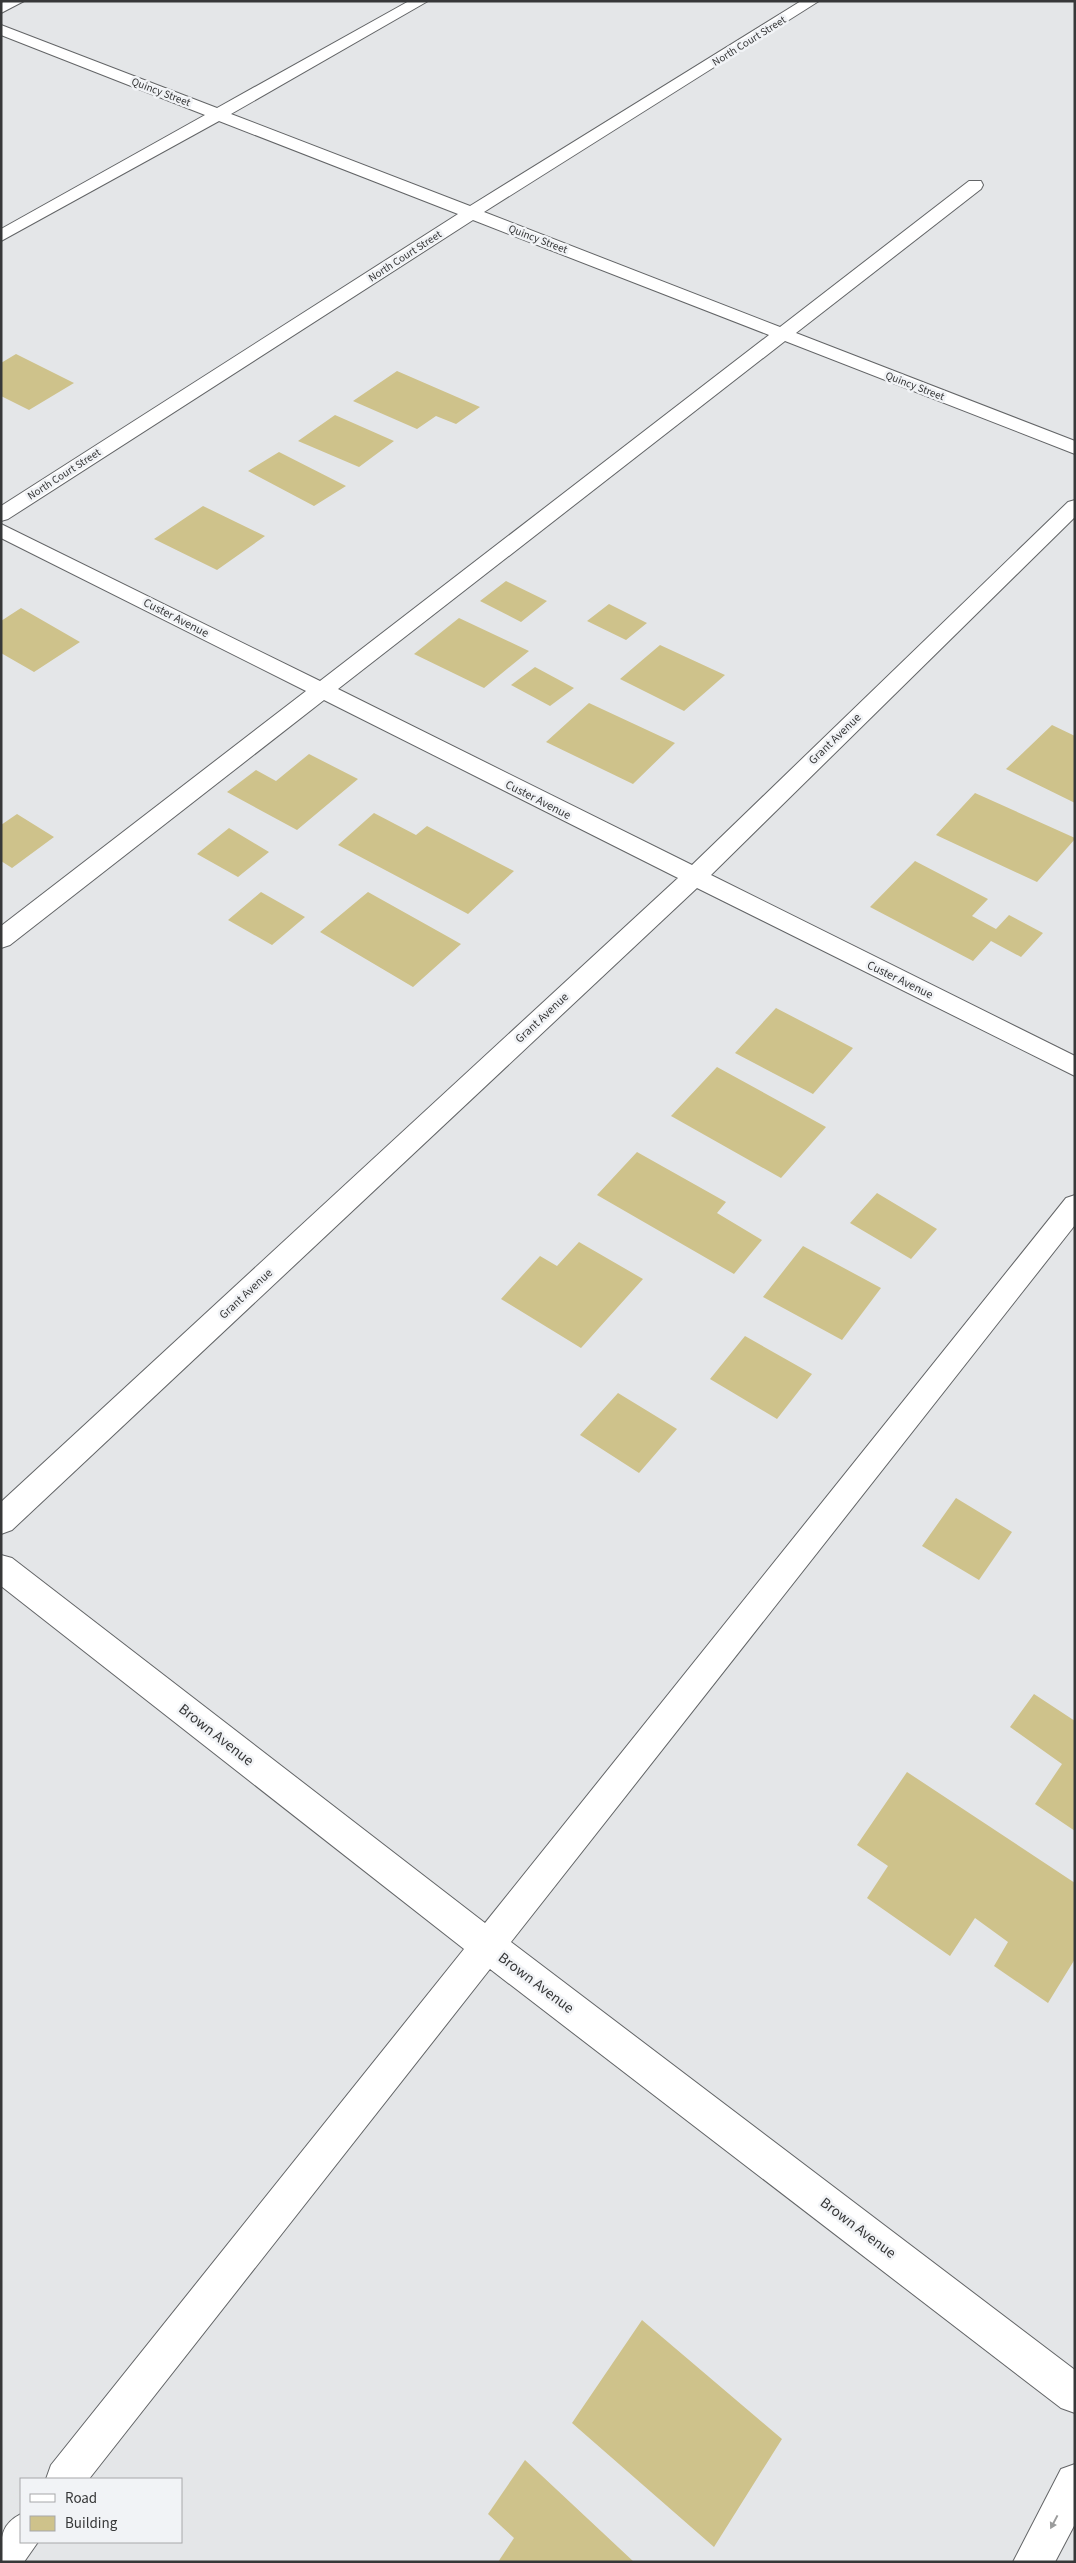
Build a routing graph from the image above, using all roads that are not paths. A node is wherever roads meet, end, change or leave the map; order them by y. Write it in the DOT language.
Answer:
graph roads {
  1 [pos="17,1"];
  2 [pos="421,1"];
  3 [pos="812,1"];
  4 [pos="1,9"];
  5 [pos="1,30"];
  6 [pos="218,114"];
  7 [pos="975,185"];
  8 [pos="471,213"];
  9 [pos="1,236"];
  10 [pos="782,334"];
  11 [pos="1075,448"];
  12 [pos="1075,506"];
  13 [pos="1,514"];
  14 [pos="1,530"];
  15 [pos="321,691"];
  16 [pos="693,878"];
  17 [pos="1,939"];
  18 [pos="1075,1067"];
  19 [pos="1075,1205"];
  20 [pos="1,1521"];
  21 [pos="1,1568"];
  22 [pos="488,1946"];
  23 [pos="1075,2394"];
  24 [pos="66,2478"];
  25 [pos="1075,2483"];
  26 [pos="20,2535"];
  27 [pos="1,2559"];
  28 [pos="1033,2562"];
  1 -- 4 [label="street"];
  2 -- 6 [label="street"];
  3 -- 8 [label="street, North Court Street"];
  5 -- 6 [label="street, Quincy Street"];
  6 -- 8 [label="street, Quincy Street"];
  6 -- 9 [label="street"];
  7 -- 10 [label="street"];
  8 -- 10 [label="street, Quincy Street"];
  8 -- 13 [label="street, North Court Street"];
  10 -- 11 [label="street, Quincy Street"];
  10 -- 15 [label="street"];
  12 -- 16 [label="street, Grant Avenue"];
  14 -- 15 [label="street, Custer Avenue"];
  15 -- 16 [label="street, Custer Avenue"];
  15 -- 17 [label="street"];
  16 -- 18 [label="street, Custer Avenue"];
  16 -- 20 [label="street, Grant Avenue"];
  19 -- 22 [label="street"];
  21 -- 22 [label="street, Brown Avenue"];
  22 -- 23 [label="street, Brown Avenue"];
  22 -- 24 [label="street"];
  25 -- 28 [label="street, one-way"];
  26 -- 27 [label="street"];
}
